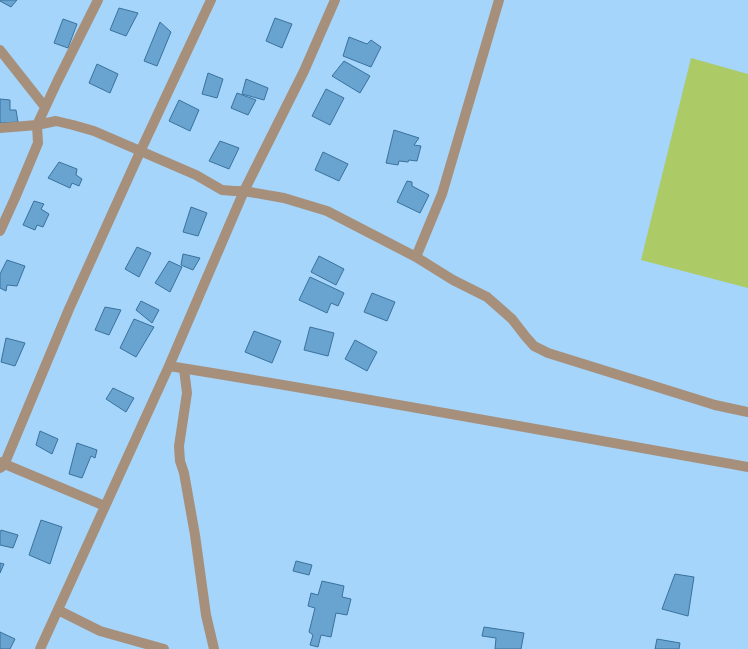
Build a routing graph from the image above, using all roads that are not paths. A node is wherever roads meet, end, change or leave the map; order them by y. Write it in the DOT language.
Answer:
graph roads {
  1 [pos="98,0"];
  2 [pos="211,0"];
  3 [pos="335,0"];
  4 [pos="498,0"];
  5 [pos="0,50"];
  6 [pos="45,107"];
  7 [pos="37,125"];
  8 [pos="0,128"];
  9 [pos="140,152"];
  10 [pos="244,191"];
  11 [pos="0,231"];
  12 [pos="416,257"];
  13 [pos="169,366"];
  14 [pos="184,369"];
  15 [pos="748,412"];
  16 [pos="1,465"];
  17 [pos="748,468"];
  18 [pos="105,506"];
  19 [pos="58,610"];
  20 [pos="40,649"];
  21 [pos="164,649"];
  22 [pos="214,649"];
  1 -- 6 [label="street"];
  2 -- 9 [label="street"];
  3 -- 10 [label="street"];
  4 -- 12 [label="street"];
  5 -- 6 [label="street"];
  6 -- 7 [label="street"];
  7 -- 8 [label="street"];
  7 -- 9 [label="street"];
  7 -- 11 [label="street"];
  9 -- 10 [label="street"];
  9 -- 16 [label="street"];
  10 -- 12 [label="street"];
  10 -- 13 [label="street"];
  12 -- 15 [label="street"];
  13 -- 14 [label="street"];
  13 -- 18 [label="street"];
  14 -- 17 [label="street"];
  14 -- 22 [label="street"];
  16 -- 18 [label="street"];
  18 -- 19 [label="street"];
  19 -- 20 [label="street"];
  19 -- 21 [label="street"];
}
